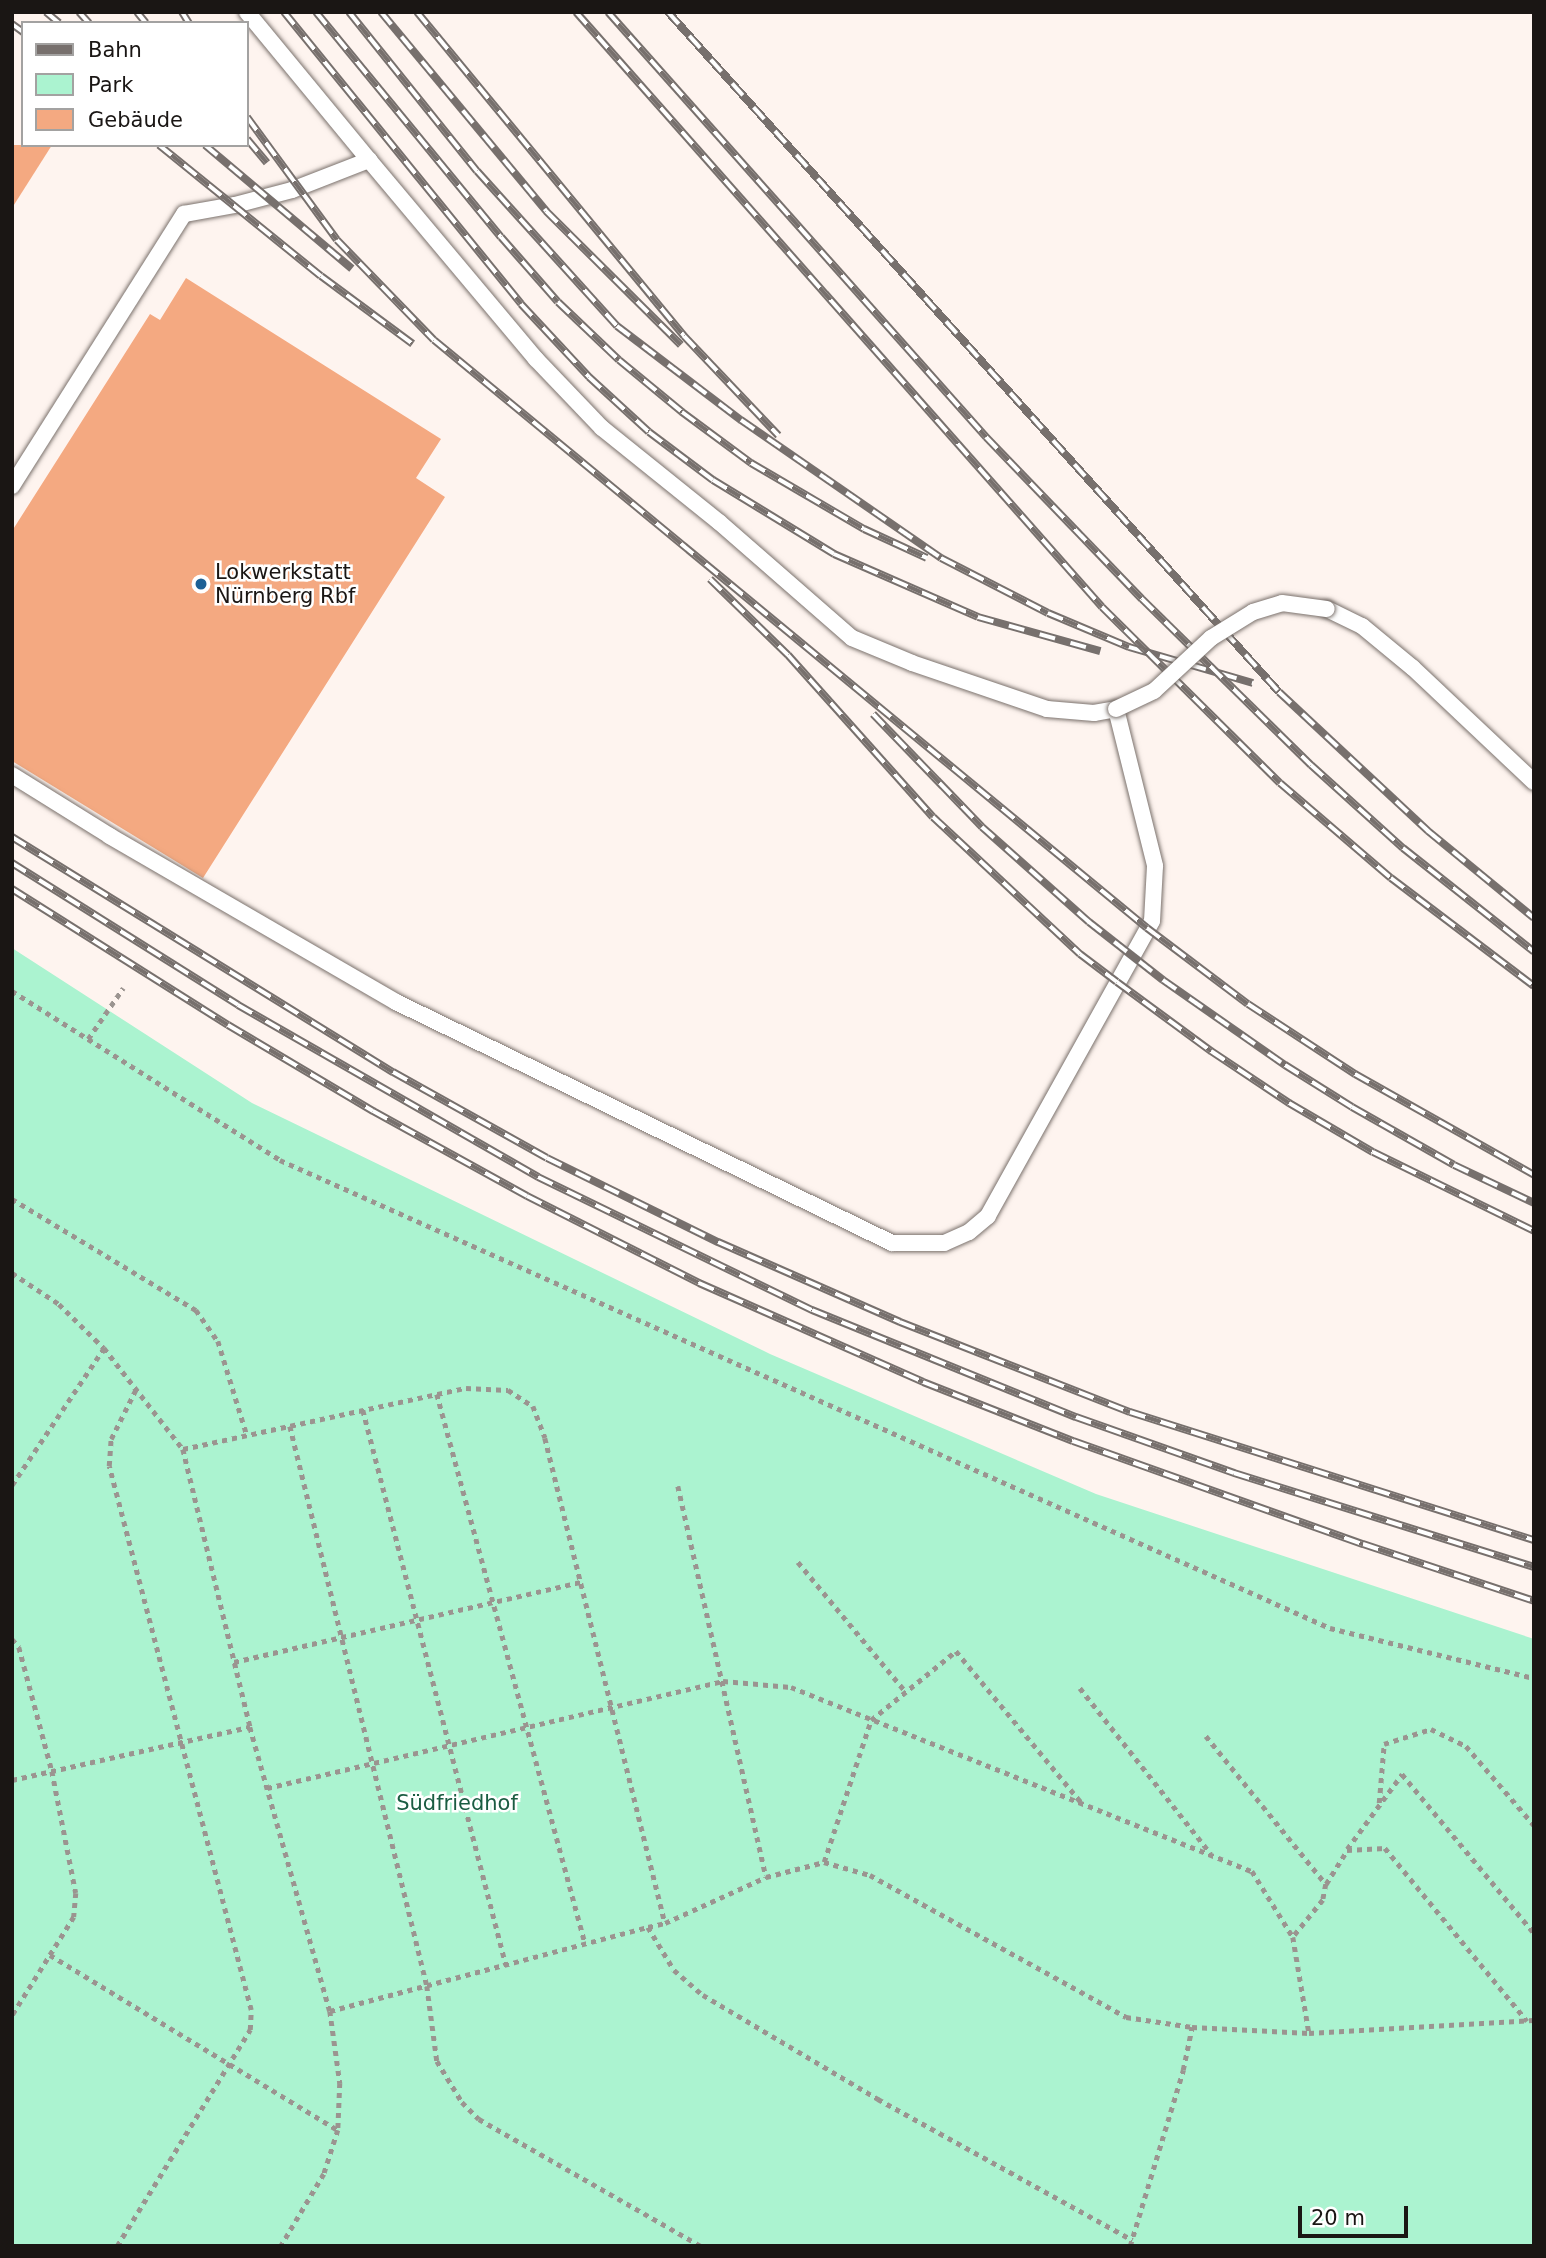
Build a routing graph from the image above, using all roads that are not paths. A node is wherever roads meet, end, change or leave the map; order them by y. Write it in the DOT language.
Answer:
graph roads {
  1 [pos="247,12"];
  2 [pos="369,160"];
  3 [pos="12,486"];
  4 [pos="1116,709"];
  5 [pos="12,775"];
  6 [pos="1534,782"];
  1 -- 2 [label="lane"];
  2 -- 3 [label="lane"];
  2 -- 4 [label="lane"];
  4 -- 5 [label="lane"];
  4 -- 6 [label="lane, bridge"];
}
